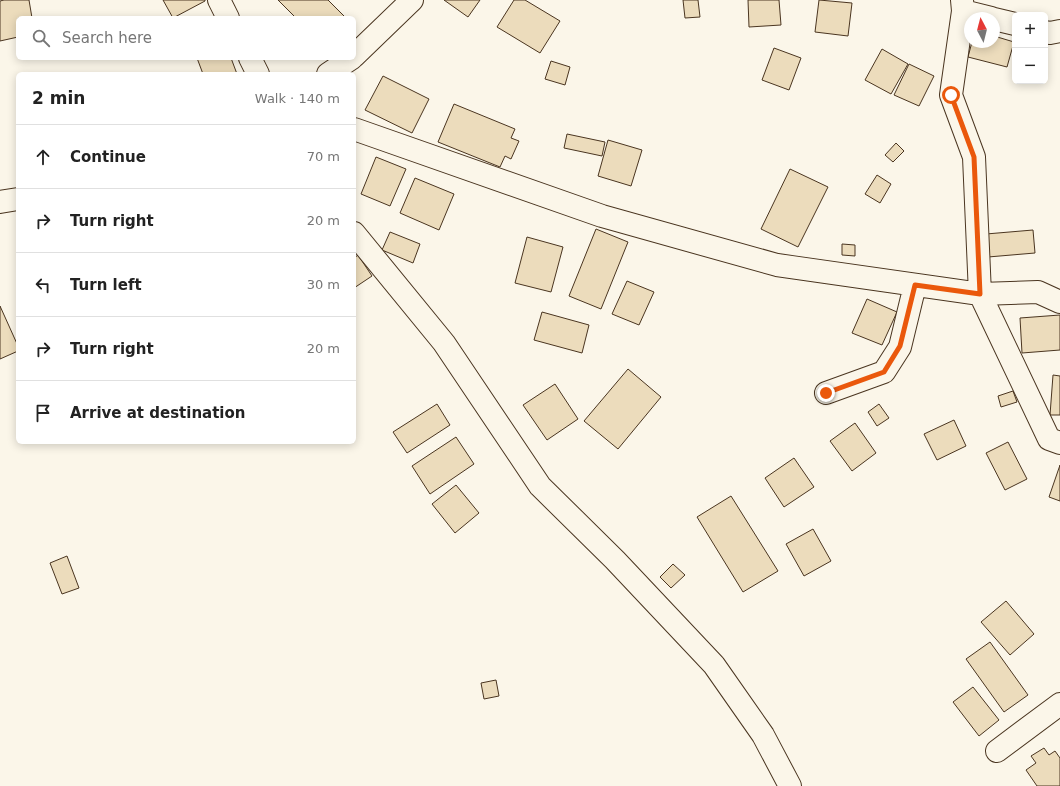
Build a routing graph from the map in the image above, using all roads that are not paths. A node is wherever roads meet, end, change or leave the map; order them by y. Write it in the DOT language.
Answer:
graph roads {
  1 [pos="219,0"];
  2 [pos="412,0"];
  3 [pos="963,6"];
  4 [pos="977,12"];
  5 [pos="227,16"];
  6 [pos="1000,20"];
  7 [pos="1012,23"];
  8 [pos="1060,31"];
  9 [pos="1048,33"];
  10 [pos="356,54"];
  11 [pos="251,60"];
  12 [pos="349,60"];
  13 [pos="257,72"];
  14 [pos="331,72"];
  15 [pos="356,130"];
  16 [pos="16,199"];
  17 [pos="0,202"];
  18 [pos="356,235"];
  19 [pos="915,285"];
  20 [pos="980,294"];
  21 [pos="1060,302"];
  22 [pos="826,393"];
  23 [pos="1060,443"];
  24 [pos="1060,704"];
  25 [pos="997,751"];
  26 [pos="790,786"];
  1 -- 5 [label="street"];
  2 -- 10 [label="street"];
  3 -- 4 [label="street"];
  3 -- 20 [label="street"];
  6 -- 7 [label="street"];
  8 -- 9 [label="street"];
  11 -- 13 [label="street"];
  12 -- 14 [label="street"];
  15 -- 19 [label="street"];
  16 -- 17 [label="street"];
  18 -- 26 [label="street"];
  19 -- 20 [label="street"];
  19 -- 22 [label="street"];
  20 -- 21 [label="street"];
  20 -- 23 [label="street"];
  24 -- 25 [label="street"];
}
